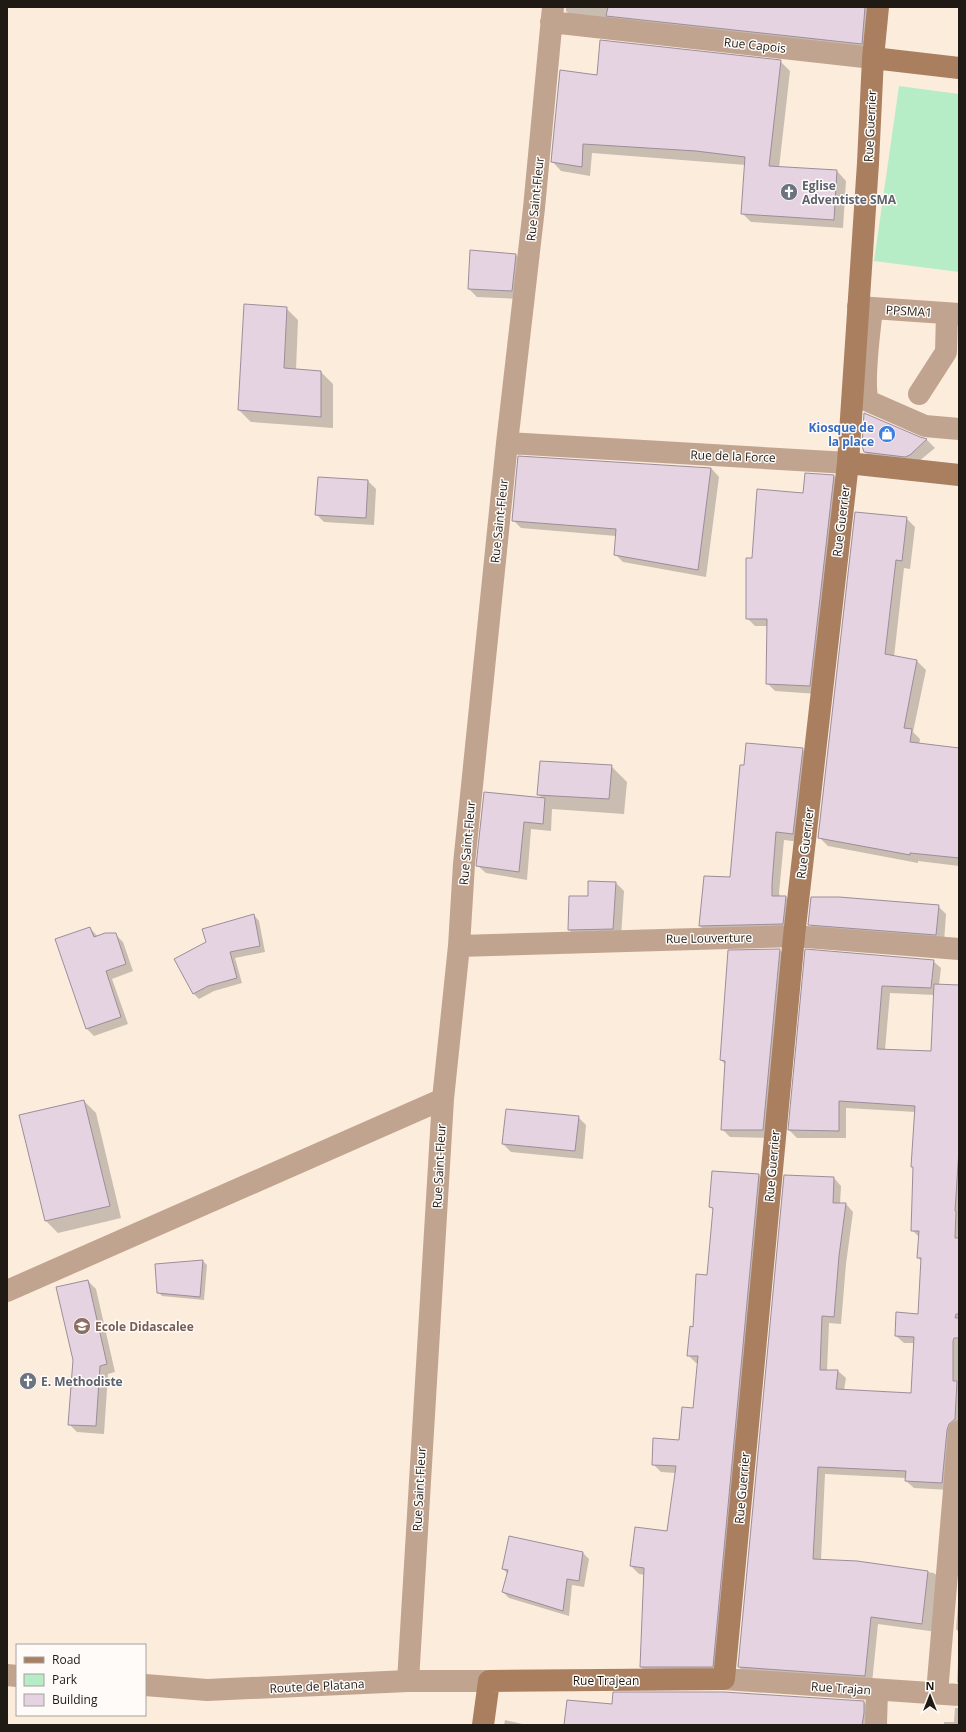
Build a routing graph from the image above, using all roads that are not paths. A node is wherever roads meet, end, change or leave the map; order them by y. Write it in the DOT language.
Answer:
graph roads {
  1 [pos="878,7"];
  2 [pos="552,14"];
  3 [pos="873,58"];
  4 [pos="959,68"];
  5 [pos="865,307"];
  6 [pos="953,314"];
  7 [pos="952,358"];
  8 [pos="919,394"];
  9 [pos="959,429"];
  10 [pos="507,443"];
  11 [pos="848,463"];
  12 [pos="959,475"];
  13 [pos="794,936"];
  14 [pos="459,946"];
  15 [pos="959,949"];
  16 [pos="443,1099"];
  17 [pos="7,1291"];
  18 [pos="959,1431"];
  19 [pos="724,1679"];
  20 [pos="408,1681"];
  21 [pos="488,1681"];
  22 [pos="146,1685"];
  23 [pos="877,1690"];
  24 [pos="937,1693"];
  25 [pos="959,1695"];
  26 [pos="483,1725"];
  27 [pos="876,1725"];
  1 -- 3 [label="street, Rue Guerrier"];
  2 -- 3 [label="street, Rue Capois"];
  2 -- 10 [label="street, Rue Saint-Fleur"];
  3 -- 4 [label="street, Rue Capois"];
  3 -- 5 [label="street, Rue Guerrier"];
  5 -- 6 [label="street, PPSMA1"];
  5 -- 9 [label="street"];
  5 -- 11 [label="street, Rue Guerrier"];
  6 -- 7 [label="street"];
  7 -- 8 [label="street"];
  10 -- 11 [label="street, Rue de la Force"];
  10 -- 14 [label="street, Rue Saint-Fleur"];
  11 -- 12 [label="street, Rue de la Force"];
  11 -- 13 [label="street, Rue Guerrier"];
  13 -- 14 [label="street, Rue Louverture"];
  13 -- 15 [label="street, Rue Louverture"];
  13 -- 19 [label="street, Rue Guerrier"];
  14 -- 16 [label="street, Rue Saint-Fleur"];
  16 -- 17 [label="street"];
  16 -- 20 [label="street, Rue Saint-Fleur"];
  18 -- 24 [label="street"];
  19 -- 21 [label="street, Rue Trajean"];
  19 -- 23 [label="street, Rue Trajan"];
  20 -- 21 [label="street, Route de Platana"];
  20 -- 22 [label="street, Route de Platana"];
  21 -- 26 [label="street"];
  23 -- 24 [label="street, Rue Trajan"];
  23 -- 27 [label="street"];
  24 -- 25 [label="street, Rue Trajan"];
}
